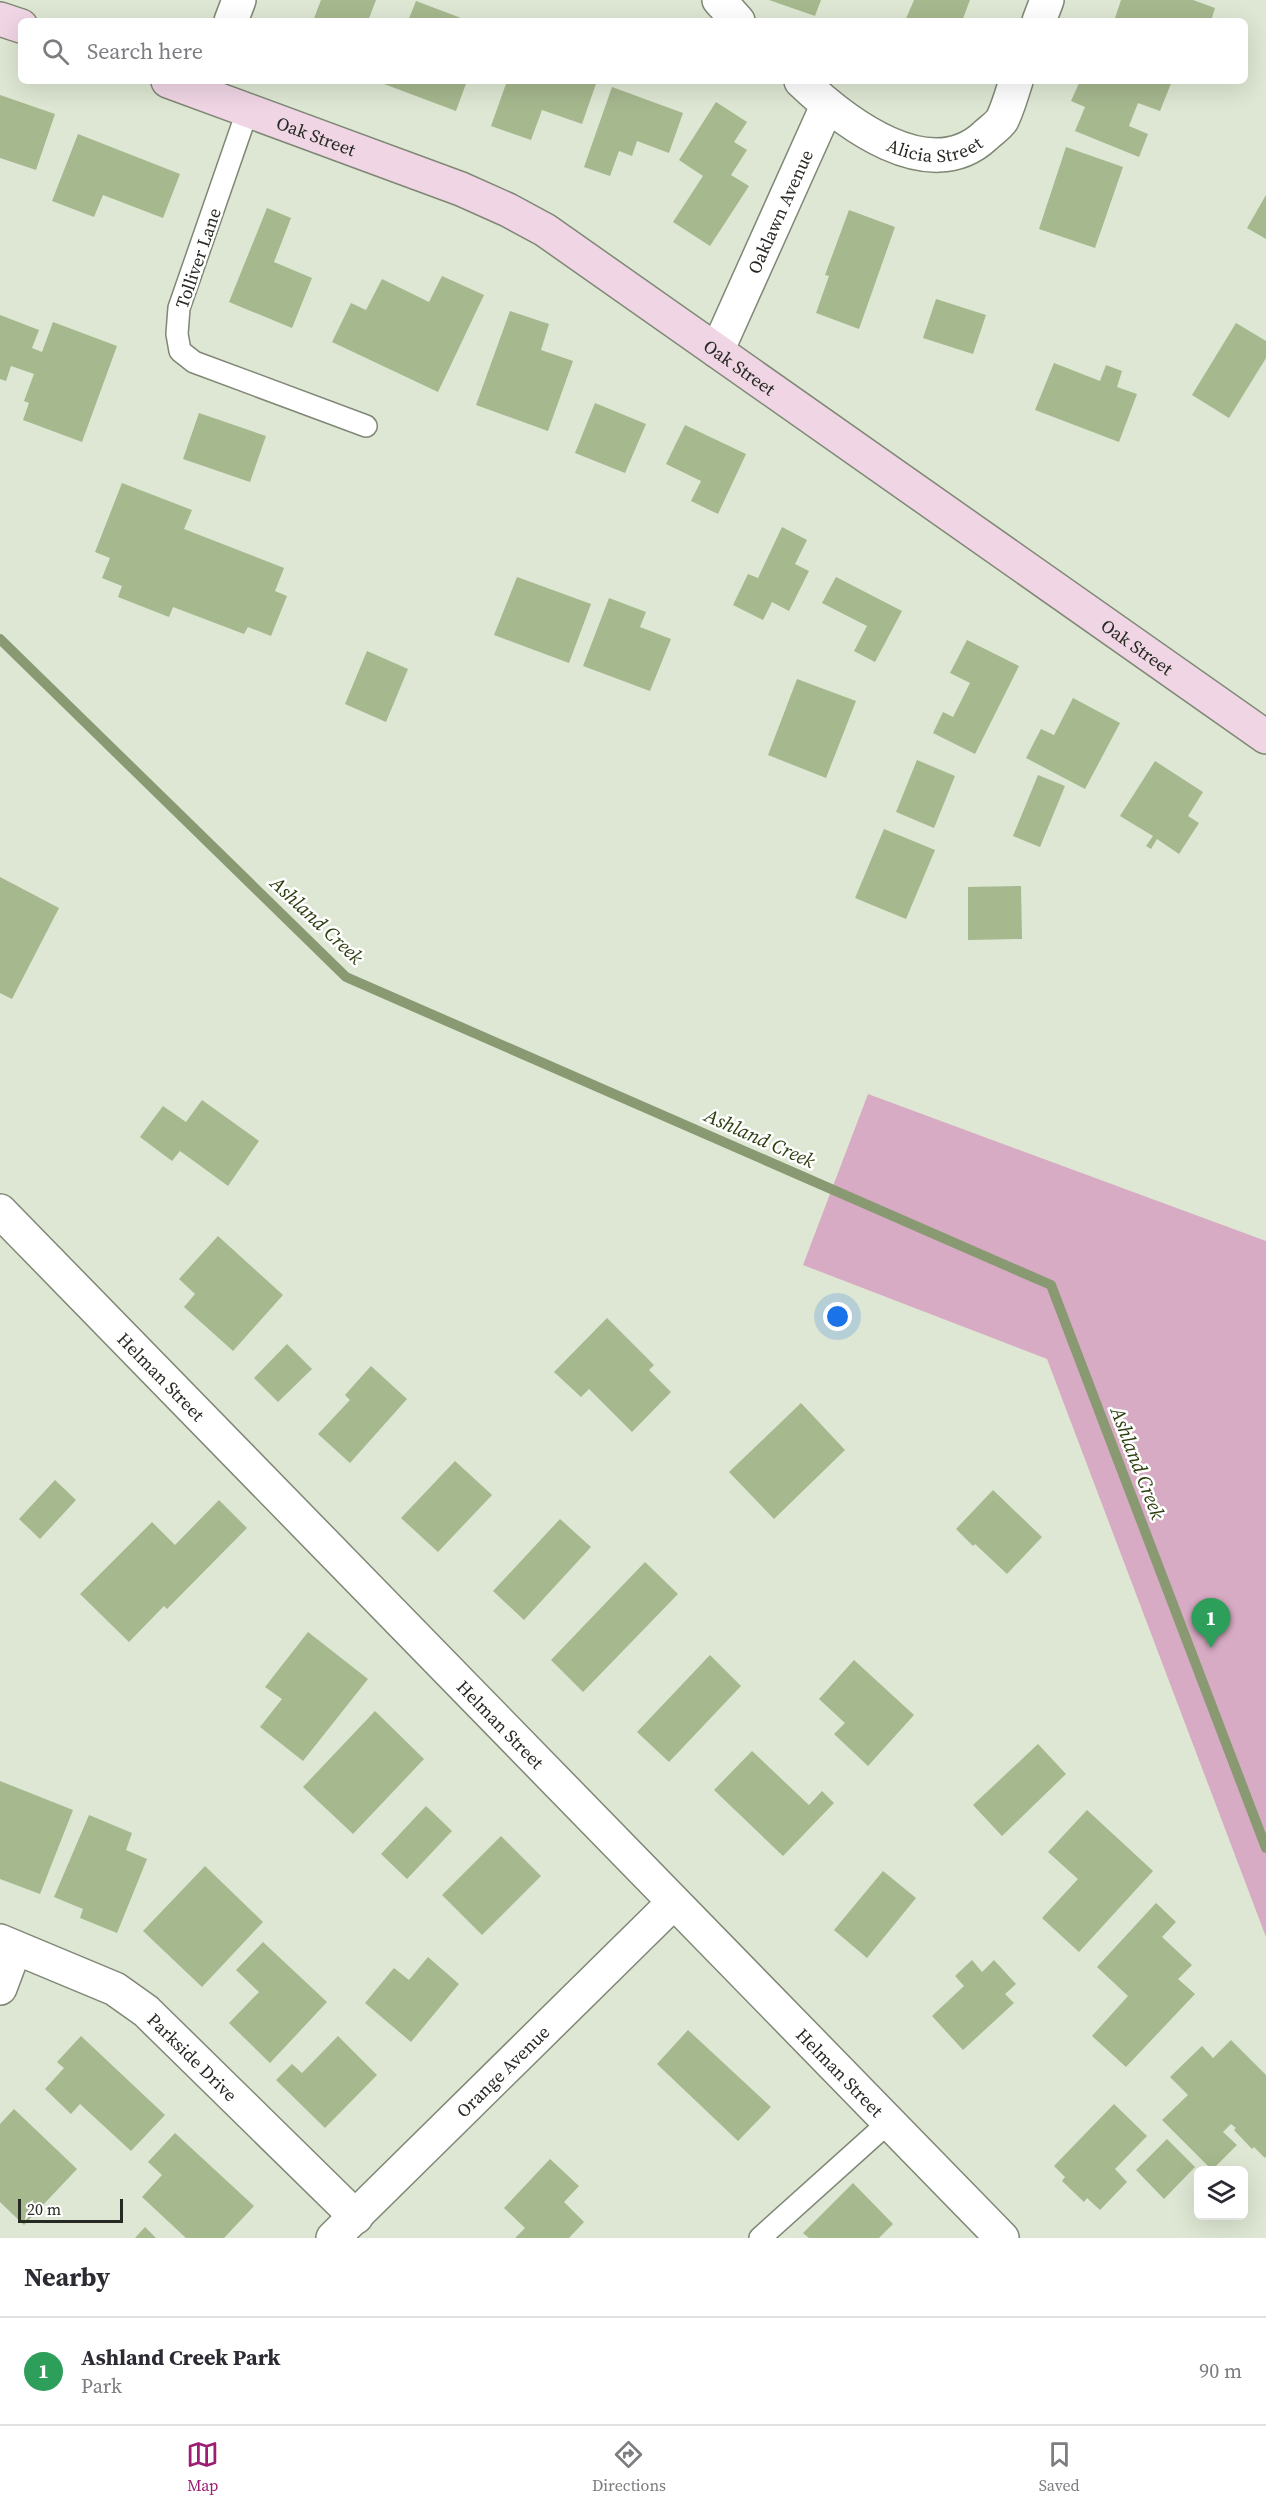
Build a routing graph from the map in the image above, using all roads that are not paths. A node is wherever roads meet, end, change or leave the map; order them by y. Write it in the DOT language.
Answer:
graph roads {
  1 [pos="238,0"];
  2 [pos="719,0"];
  3 [pos="1047,0"];
  4 [pos="232,18"];
  5 [pos="735,18"];
  6 [pos="1040,18"];
  7 [pos="0,19"];
  8 [pos="18,26"];
  9 [pos="186,84"];
  10 [pos="804,84"];
  11 [pos="1015,84"];
  12 [pos="209,88"];
  13 [pos="827,106"];
  14 [pos="247,112"];
  15 [pos="717,351"];
  16 [pos="366,426"];
  17 [pos="1266,737"];
  18 [pos="0,1211"];
  19 [pos="673,1903"];
  20 [pos="7,1945"];
  21 [pos="0,1988"];
  22 [pos="889,2122"];
  23 [pos="344,2227"];
  24 [pos="760,2238"];
  25 [pos="1002,2238"];
  1 -- 4 [label="street"];
  2 -- 5 [label="street"];
  3 -- 6 [label="street"];
  7 -- 8 [label="street"];
  9 -- 12 [label="street, Oak Street"];
  10 -- 13 [label="street"];
  11 -- 13 [label="street, Alicia Street"];
  12 -- 14 [label="street, Oak Street"];
  13 -- 15 [label="street, Oaklawn Avenue"];
  14 -- 15 [label="street, Oak Street"];
  14 -- 16 [label="lane, Tolliver Lane"];
  15 -- 17 [label="street, Oak Street"];
  18 -- 19 [label="street, Helman Street"];
  19 -- 22 [label="street, Helman Street"];
  19 -- 23 [label="street, Orange Avenue"];
  20 -- 21 [label="street"];
  20 -- 23 [label="street, Parkside Drive"];
  22 -- 24 [label="lane"];
  22 -- 25 [label="street, Helman Street"];
}
